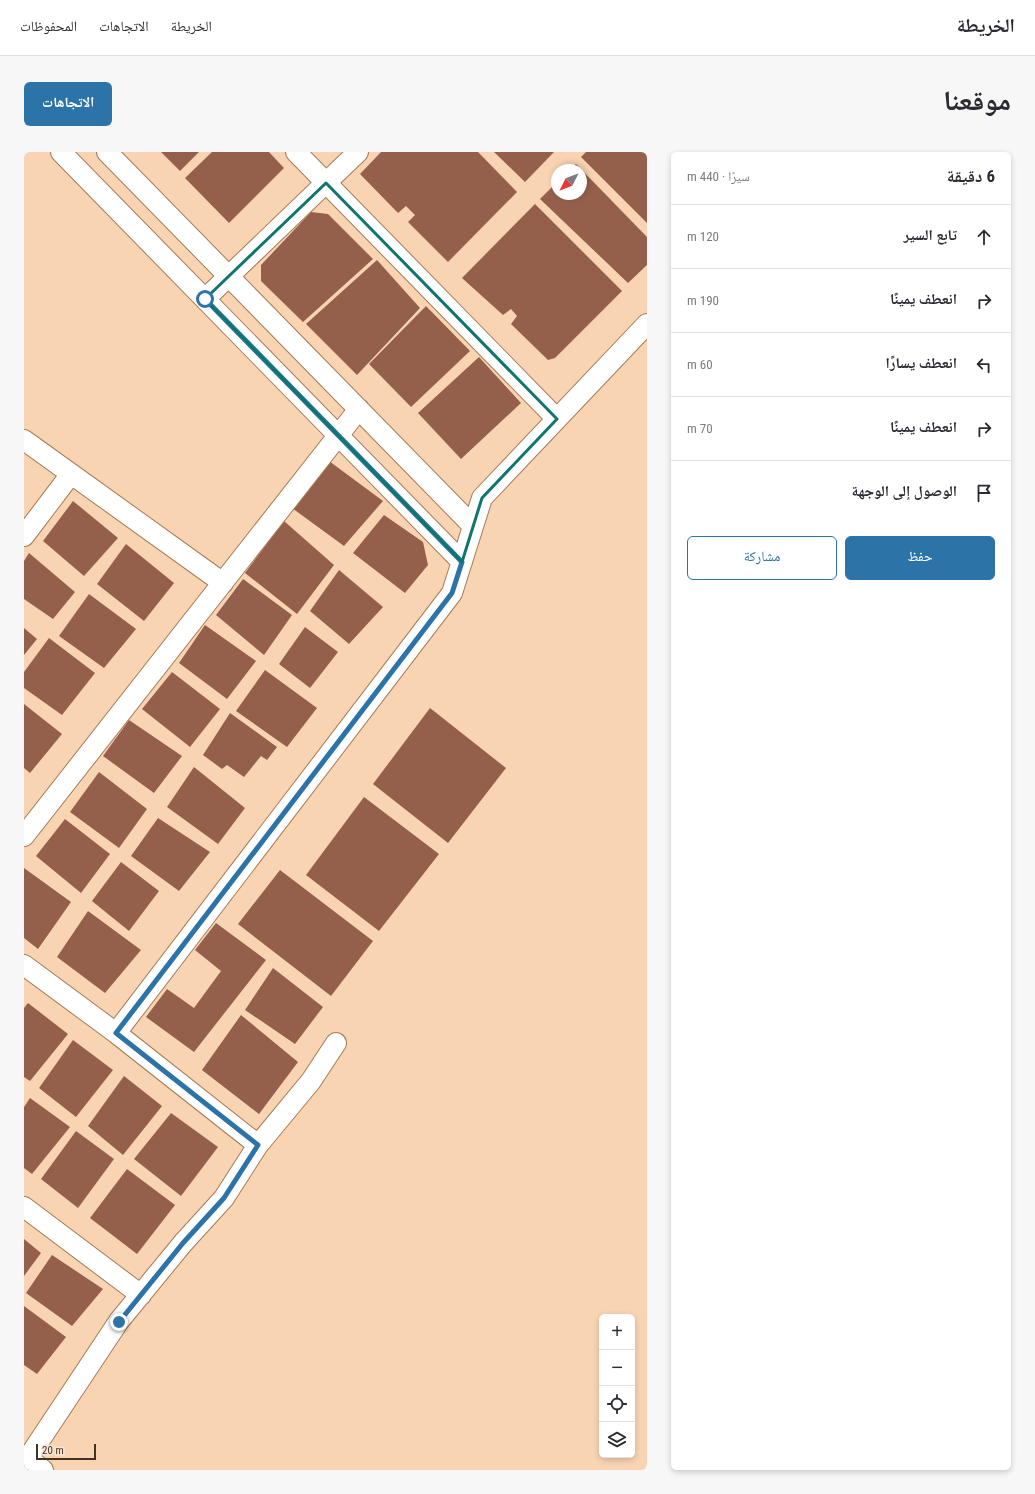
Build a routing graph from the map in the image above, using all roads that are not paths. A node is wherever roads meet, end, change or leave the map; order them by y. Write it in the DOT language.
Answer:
graph roads {
  1 [pos="61,152"];
  2 [pos="107,152"];
  3 [pos="296,152"];
  4 [pos="358,152"];
  5 [pos="326,183"];
  6 [pos="228,276"];
  7 [pos="205,299"];
  8 [pos="647,324"];
  9 [pos="359,410"];
  10 [pos="557,419"];
  11 [pos="339,435"];
  12 [pos="24,440"];
  13 [pos="71,474"];
  14 [pos="473,526"];
  15 [pos="24,536"];
  16 [pos="462,562"];
  17 [pos="222,583"];
  18 [pos="24,836"];
  19 [pos="24,965"];
  20 [pos="116,1033"];
  21 [pos="336,1043"];
  22 [pos="258,1145"];
  23 [pos="24,1207"];
  24 [pos="141,1295"];
  25 [pos="32,1464"];
  1 -- 7 [label="street"];
  2 -- 6 [label="street"];
  3 -- 5 [label="street"];
  4 -- 5 [label="street"];
  5 -- 6 [label="street"];
  5 -- 10 [label="street"];
  6 -- 7 [label="street"];
  6 -- 9 [label="street"];
  7 -- 11 [label="street"];
  8 -- 10 [label="street"];
  9 -- 11 [label="street"];
  9 -- 14 [label="street"];
  10 -- 14 [label="street"];
  11 -- 16 [label="street"];
  11 -- 17 [label="street"];
  12 -- 13 [label="street"];
  13 -- 15 [label="street"];
  13 -- 17 [label="street"];
  14 -- 16 [label="street"];
  16 -- 20 [label="street"];
  17 -- 18 [label="street"];
  19 -- 20 [label="street"];
  20 -- 22 [label="street"];
  21 -- 22 [label="street"];
  22 -- 24 [label="street"];
  23 -- 24 [label="street"];
  24 -- 25 [label="street"];
}
